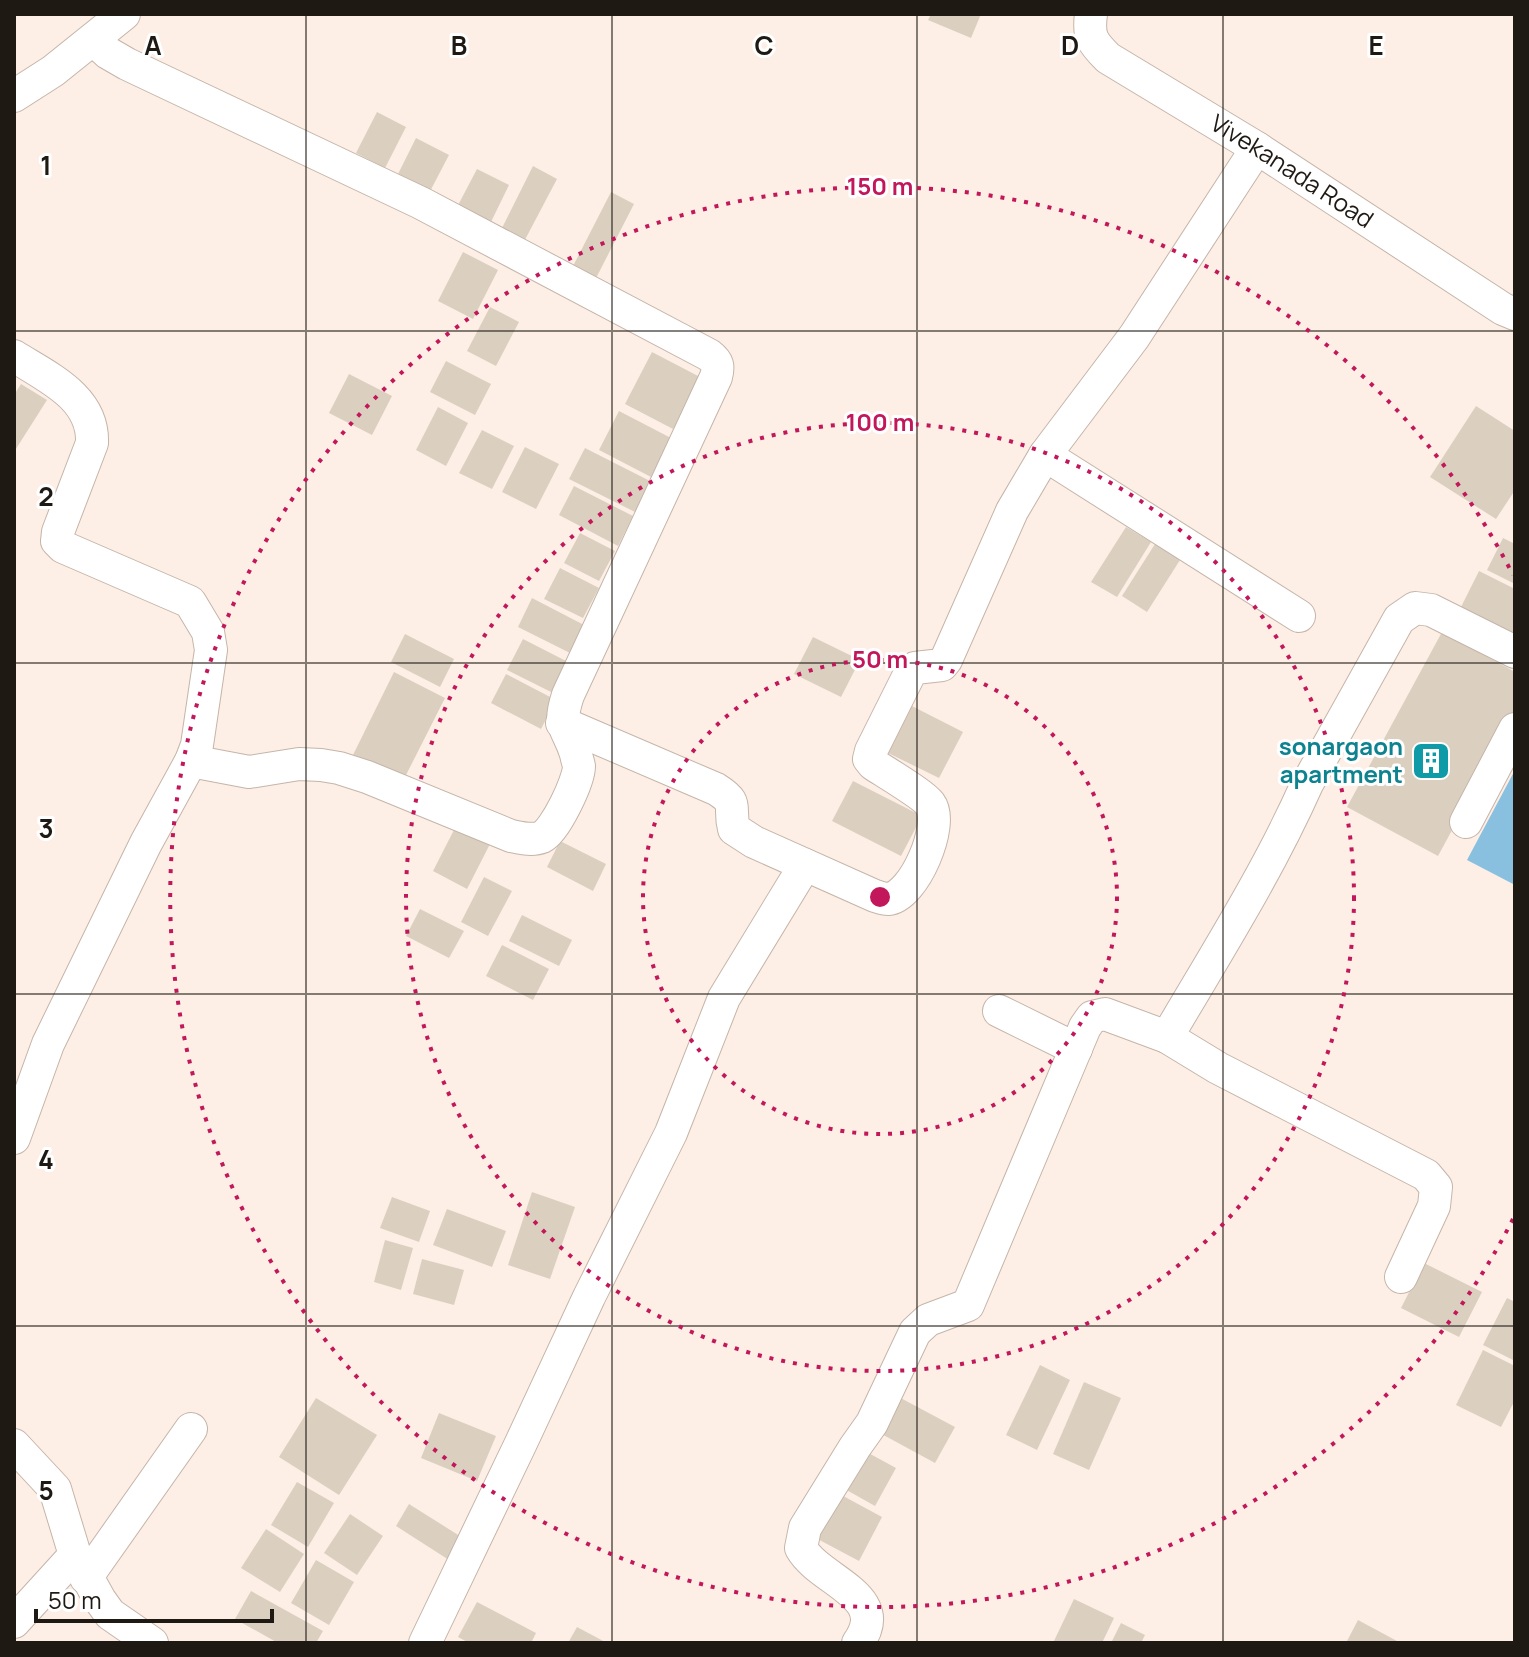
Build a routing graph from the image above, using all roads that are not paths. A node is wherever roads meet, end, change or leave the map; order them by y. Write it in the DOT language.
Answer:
graph roads {
  1 [pos="124,14"];
  2 [pos="1091,14"];
  3 [pos="94,40"];
  4 [pos="14,96"];
  5 [pos="1257,148"];
  6 [pos="1515,314"];
  7 [pos="14,356"];
  8 [pos="1045,455"];
  9 [pos="1299,616"];
  10 [pos="1515,652"];
  11 [pos="562,723"];
  12 [pos="1515,729"];
  13 [pos="191,761"];
  14 [pos="1466,822"];
  15 [pos="805,865"];
  16 [pos="999,1011"];
  17 [pos="1167,1037"];
  18 [pos="1076,1049"];
  19 [pos="14,1138"];
  20 [pos="1401,1277"];
  21 [pos="191,1429"];
  22 [pos="14,1445"];
  23 [pos="81,1566"];
  24 [pos="14,1622"];
  25 [pos="866,1640"];
  26 [pos="152,1643"];
  27 [pos="425,1643"];
  1 -- 3 [label="street"];
  2 -- 5 [label="street, Vivekanada Road"];
  3 -- 4 [label="street"];
  3 -- 11 [label="street"];
  5 -- 6 [label="street, Vivekanada Road"];
  5 -- 8 [label="street"];
  7 -- 13 [label="street"];
  8 -- 9 [label="street"];
  8 -- 15 [label="street"];
  10 -- 17 [label="street"];
  11 -- 13 [label="street"];
  11 -- 15 [label="street"];
  12 -- 14 [label="street"];
  13 -- 19 [label="street"];
  15 -- 27 [label="street"];
  16 -- 18 [label="street"];
  17 -- 18 [label="street"];
  17 -- 20 [label="street"];
  18 -- 25 [label="street"];
  21 -- 23 [label="street"];
  22 -- 23 [label="street"];
  23 -- 24 [label="street"];
  23 -- 26 [label="street"];
}
